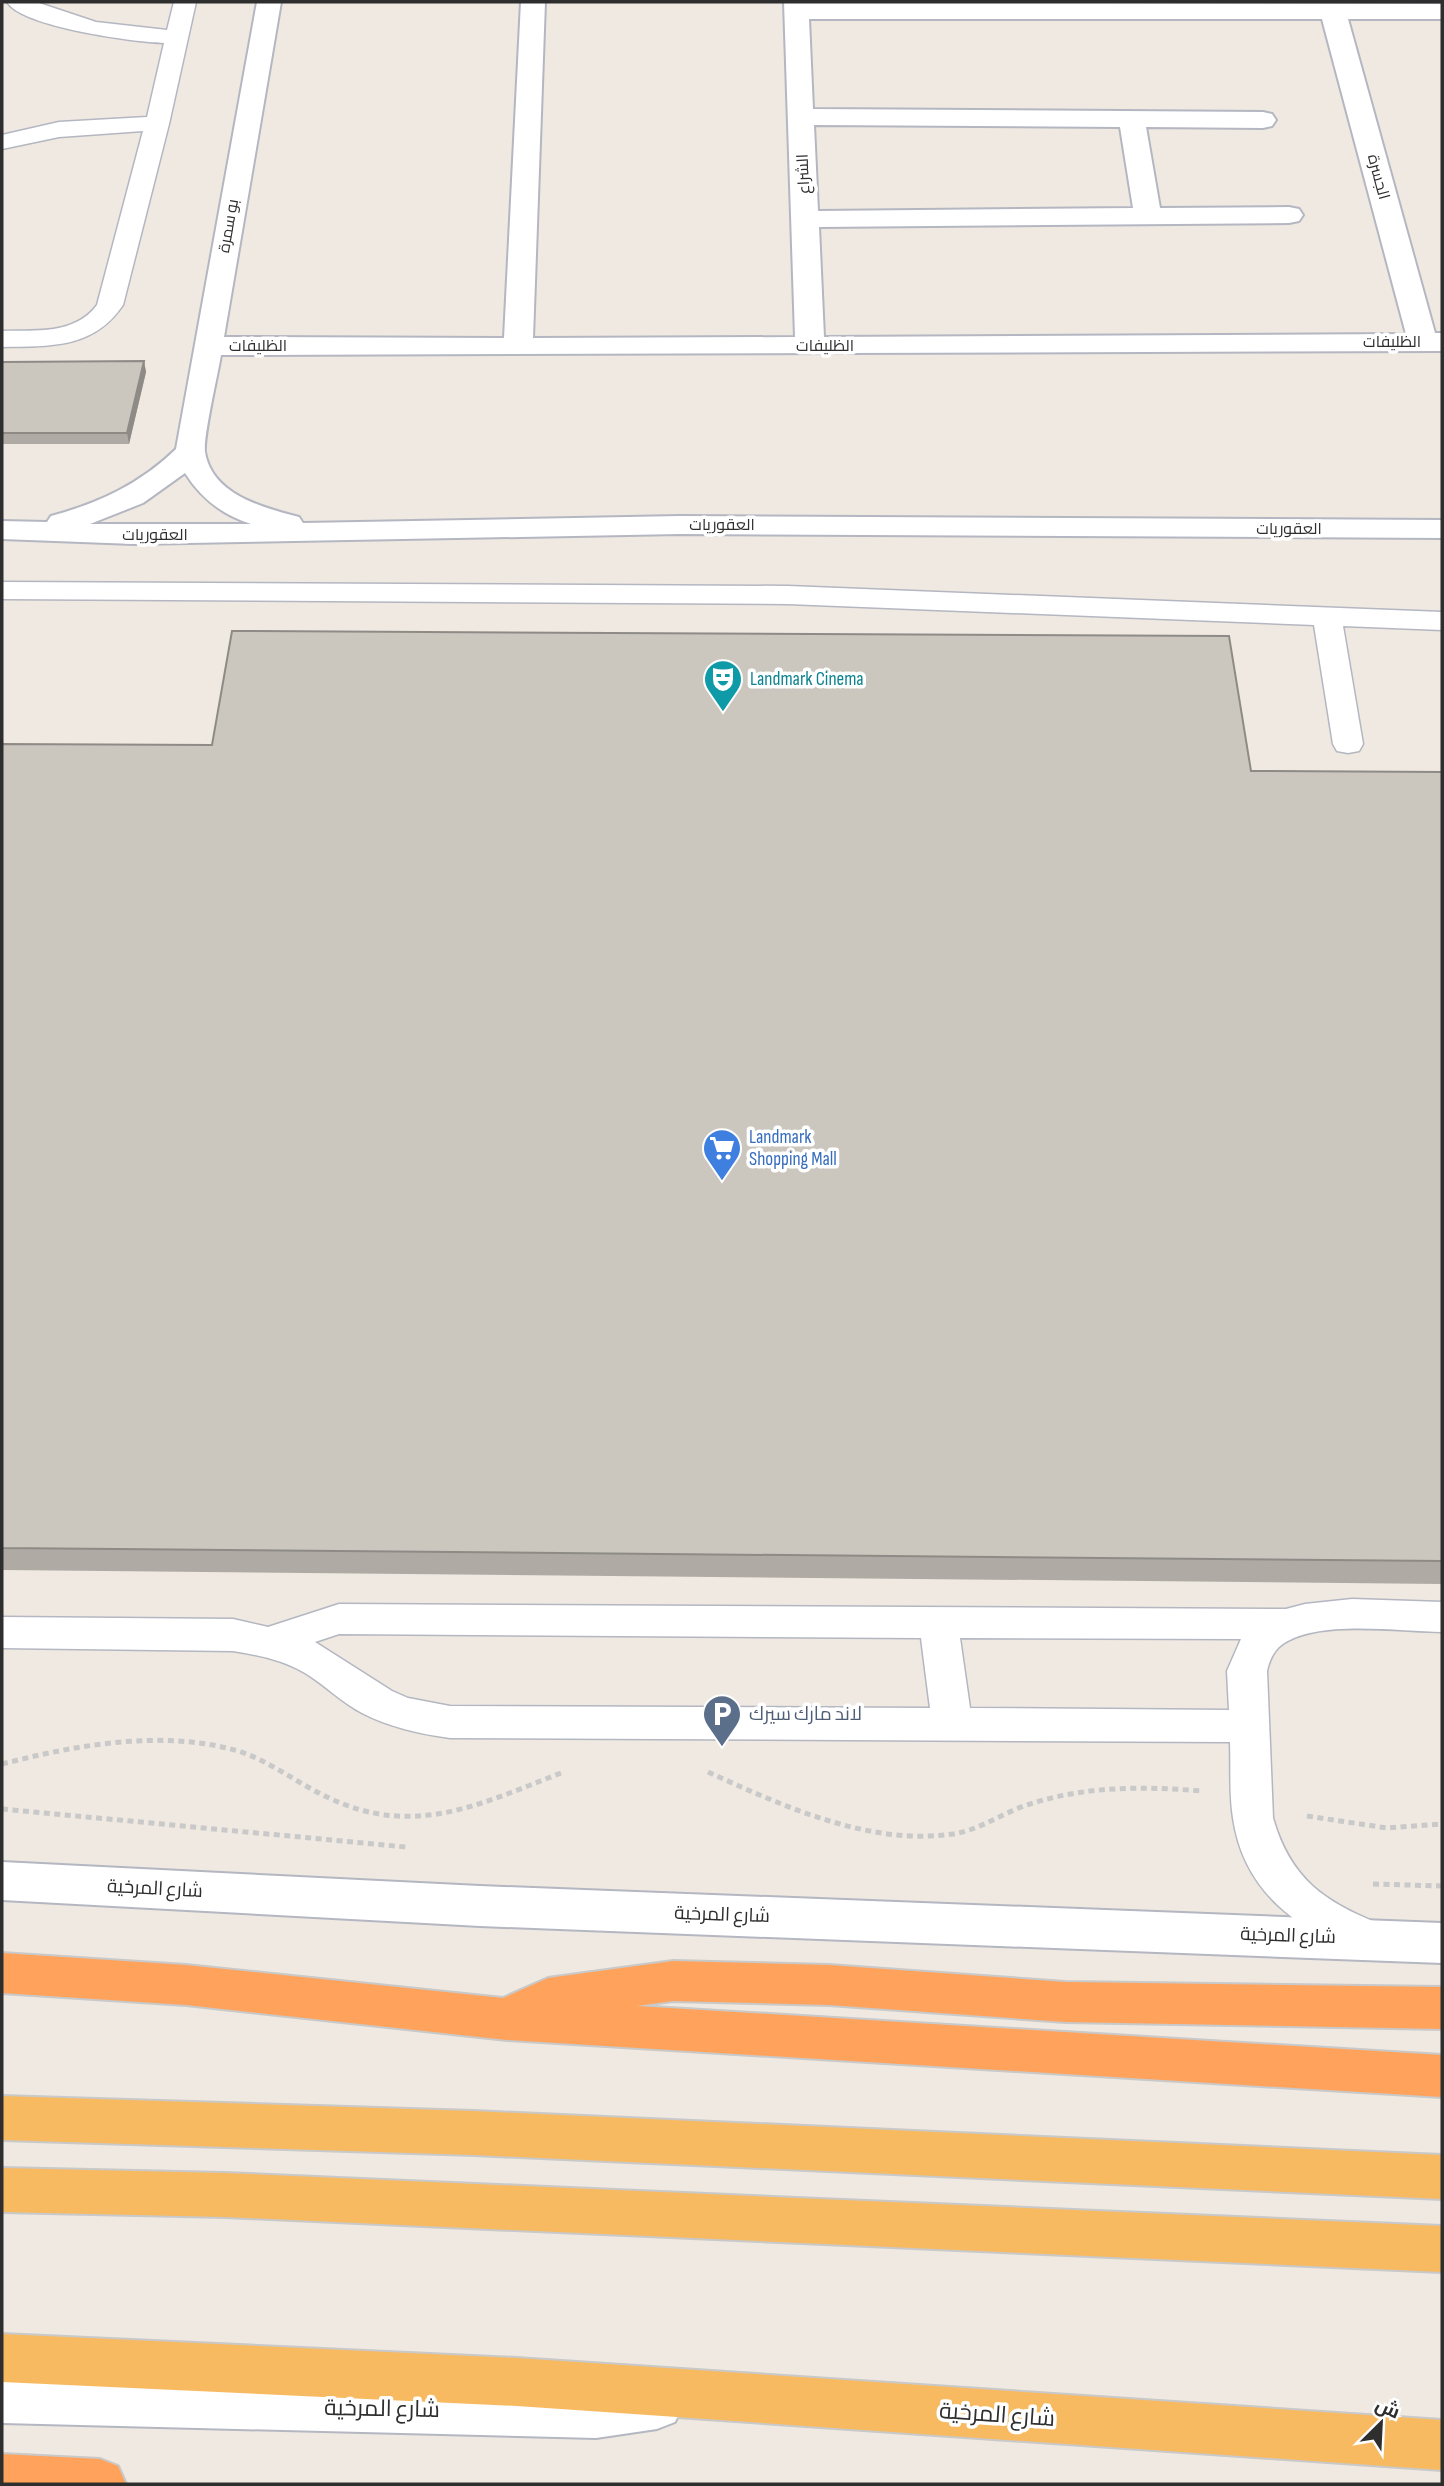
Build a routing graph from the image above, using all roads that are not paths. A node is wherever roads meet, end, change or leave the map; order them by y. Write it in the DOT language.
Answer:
graph roads {
  1 [pos="18,2"];
  2 [pos="185,2"];
  3 [pos="269,2"];
  4 [pos="533,2"];
  5 [pos="796,6"];
  6 [pos="1333,11"];
  7 [pos="1442,11"];
  8 [pos="177,37"];
  9 [pos="801,117"];
  10 [pos="1132,120"];
  11 [pos="1263,120"];
  12 [pos="157,124"];
  13 [pos="2,142"];
  14 [pos="1289,215"];
  15 [pos="1148,216"];
  16 [pos="806,219"];
  17 [pos="2,339"];
  18 [pos="1432,342"];
  19 [pos="207,346"];
  20 [pos="810,346"];
  21 [pos="518,347"];
  22 [pos="190,451"];
  23 [pos="1442,529"];
  24 [pos="12,530"];
  25 [pos="332,530"];
  26 [pos="2,590"];
  27 [pos="1327,618"];
  28 [pos="1442,621"];
  29 [pos="1348,744"];
  30 [pos="1442,1617"];
  31 [pos="937,1622"];
  32 [pos="1285,1624"];
  33 [pos="2,1633"];
  34 [pos="269,1642"];
  35 [pos="952,1725"];
  36 [pos="1248,1726"];
  37 [pos="2,1881"];
  38 [pos="1370,1939"];
  39 [pos="1442,1943"];
  40 [pos="2,1973"];
  41 [pos="1442,2008"];
  42 [pos="507,2019"];
  43 [pos="1442,2076"];
  44 [pos="2,2118"];
  45 [pos="1442,2177"];
  46 [pos="2,2190"];
  47 [pos="1442,2249"];
  48 [pos="2,2358"];
  49 [pos="719,2396"];
  50 [pos="2,2399"];
  51 [pos="1442,2445"];
  52 [pos="2,2479"];
  53 [pos="100,2484"];
  1 -- 8 [label="lane"];
  2 -- 8 [label="lane"];
  3 -- 19 [label="street, بو سمرة"];
  4 -- 21 [label="street"];
  5 -- 6 [label="street"];
  5 -- 9 [label="street, الشراع"];
  6 -- 7 [label="street"];
  6 -- 18 [label="street, الجسرة"];
  8 -- 12 [label="lane"];
  9 -- 10 [label="street"];
  9 -- 16 [label="street, الشراع"];
  10 -- 11 [label="street"];
  10 -- 15 [label="street"];
  12 -- 13 [label="lane"];
  12 -- 17 [label="lane"];
  14 -- 15 [label="street"];
  15 -- 16 [label="street"];
  16 -- 20 [label="street, الشراع"];
  18 -- 20 [label="street, الظليفات"];
  19 -- 21 [label="street, الظليفات"];
  19 -- 22 [label="street, بو سمرة"];
  20 -- 21 [label="street, الظليفات"];
  22 -- 24 [label="street"];
  22 -- 25 [label="street"];
  23 -- 25 [label="street, العقوريات"];
  24 -- 25 [label="street, العقوريات"];
  26 -- 27 [label="lane"];
  27 -- 28 [label="lane"];
  27 -- 29 [label="lane"];
  30 -- 32 [label="lane"];
  31 -- 32 [label="lane"];
  31 -- 34 [label="lane"];
  31 -- 35 [label="lane"];
  32 -- 36 [label="lane"];
  33 -- 34 [label="lane"];
  34 -- 35 [label="lane"];
  35 -- 36 [label="lane"];
  36 -- 38 [label="lane"];
  37 -- 38 [label="street, شارع المرخية"];
  38 -- 39 [label="street, شارع المرخية"];
  40 -- 42 [label="highway"];
  41 -- 42 [label="highway"];
  42 -- 43 [label="highway"];
  44 -- 45 [label="highway"];
  46 -- 47 [label="highway"];
  48 -- 49 [label="highway, شارع المرخية"];
  49 -- 50 [label="street, شارع المرخية"];
  49 -- 51 [label="highway, شارع المرخية"];
  52 -- 53 [label="highway"];
}
